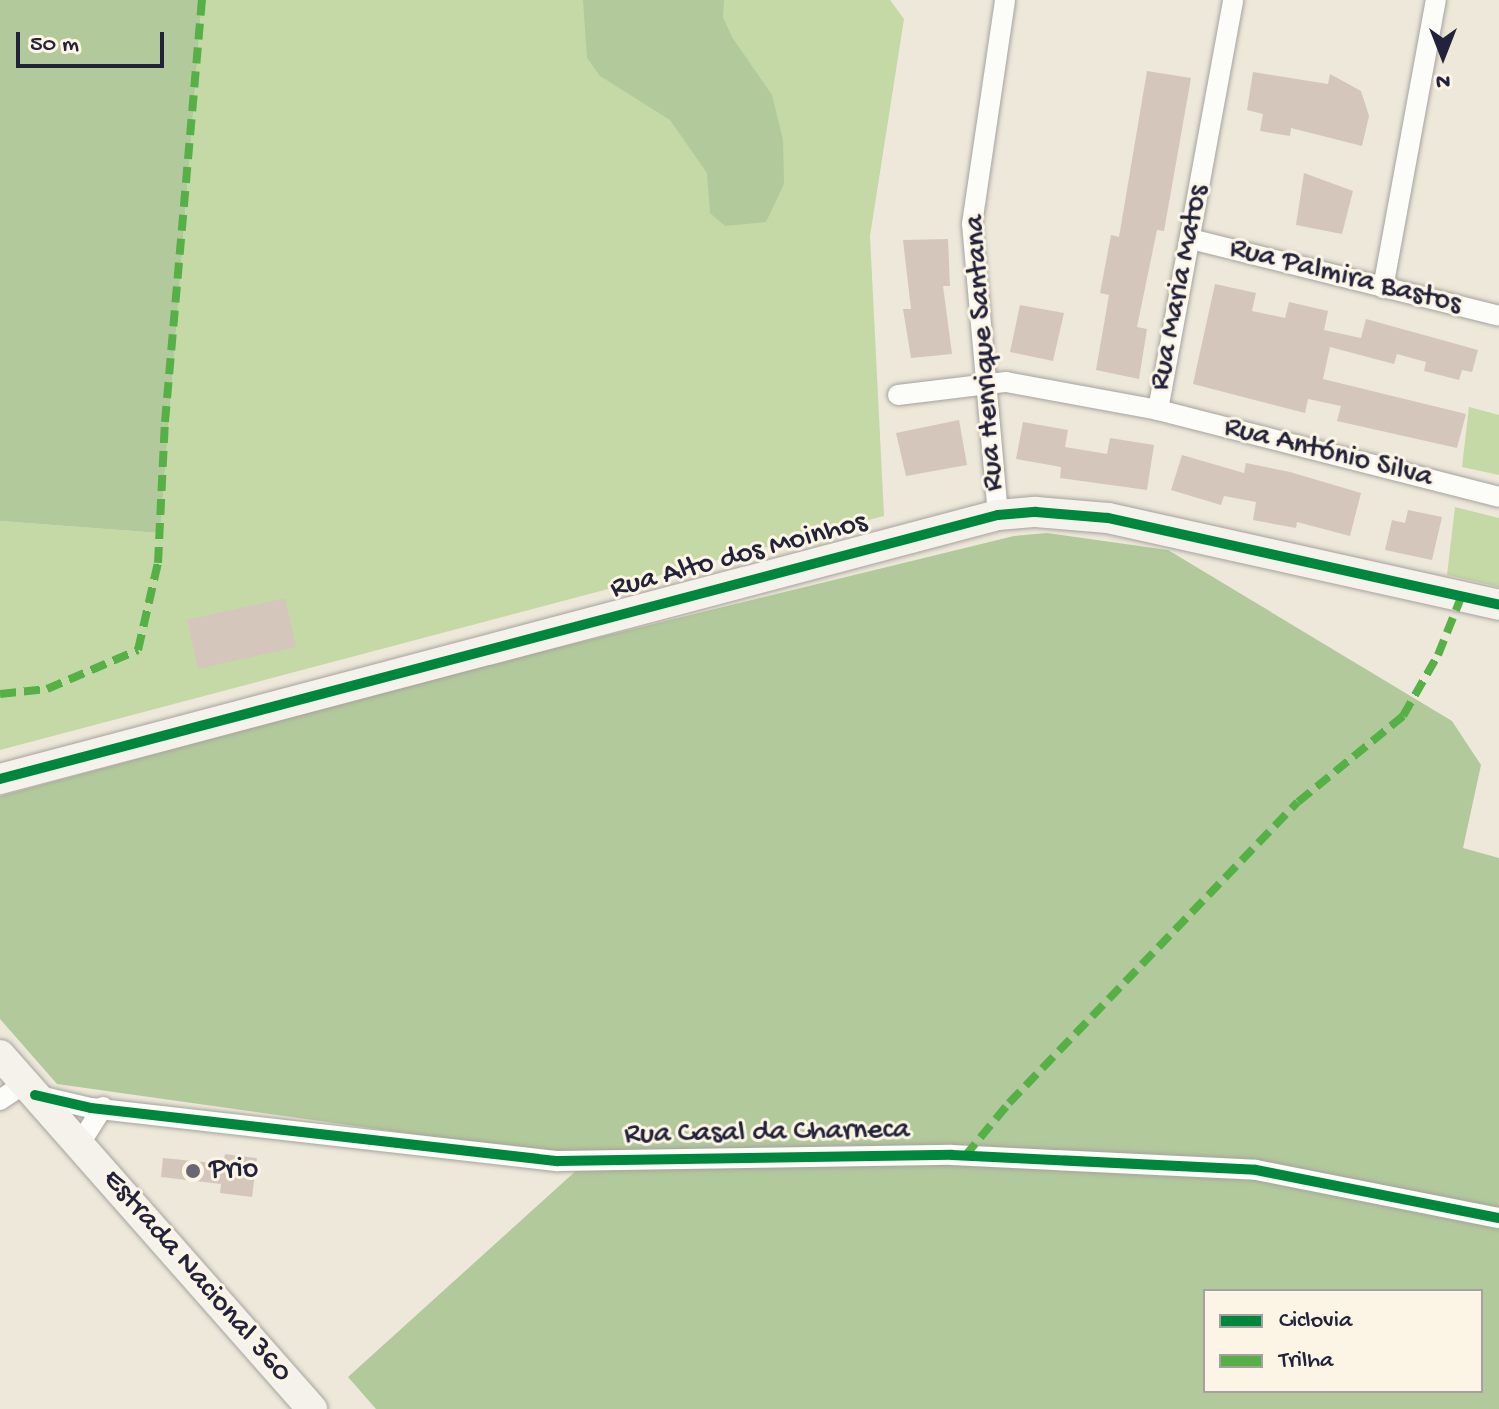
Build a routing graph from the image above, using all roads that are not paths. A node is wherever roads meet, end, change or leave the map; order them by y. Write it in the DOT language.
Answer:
graph roads {
  1 [pos="1005,0"];
  2 [pos="1233,0"];
  3 [pos="1436,0"];
  4 [pos="1191,239"];
  5 [pos="1383,288"];
  6 [pos="1499,316"];
  7 [pos="984,384"];
  8 [pos="898,395"];
  9 [pos="1158,410"];
  10 [pos="1499,497"];
  11 [pos="998,515"];
  12 [pos="1499,605"];
  13 [pos="0,779"];
  14 [pos="0,1055"];
  15 [pos="20,1093"];
  16 [pos="97,1108"];
  17 [pos="69,1134"];
  18 [pos="1499,1218"];
  19 [pos="312,1409"];
  1 -- 7 [label="street, Rua Henrique Santana"];
  2 -- 4 [label="street, Rua Maria Matos"];
  3 -- 5 [label="street"];
  4 -- 5 [label="street, Rua Palmira Bastos"];
  4 -- 9 [label="street, Rua Maria Matos"];
  5 -- 6 [label="street, Rua Palmira Bastos"];
  7 -- 8 [label="street, Rua Maria Matos"];
  7 -- 9 [label="street, Rua Maria Matos"];
  7 -- 11 [label="street, Rua Henrique Santana"];
  9 -- 10 [label="street, Rua António Silva"];
  11 -- 12 [label="street, Rua Alto dos Moinhos"];
  11 -- 13 [label="street, Rua Alto dos Moinhos"];
  14 -- 15 [label="street"];
  15 -- 16 [label="street, Rua Casal da Charneca"];
  15 -- 17 [label="street, Estrada Nacional 360"];
  16 -- 17 [label="street"];
  16 -- 17 [label="street"];
  16 -- 18 [label="street, Rua Casal da Charneca"];
  17 -- 19 [label="street, Estrada Nacional 360"];
}
